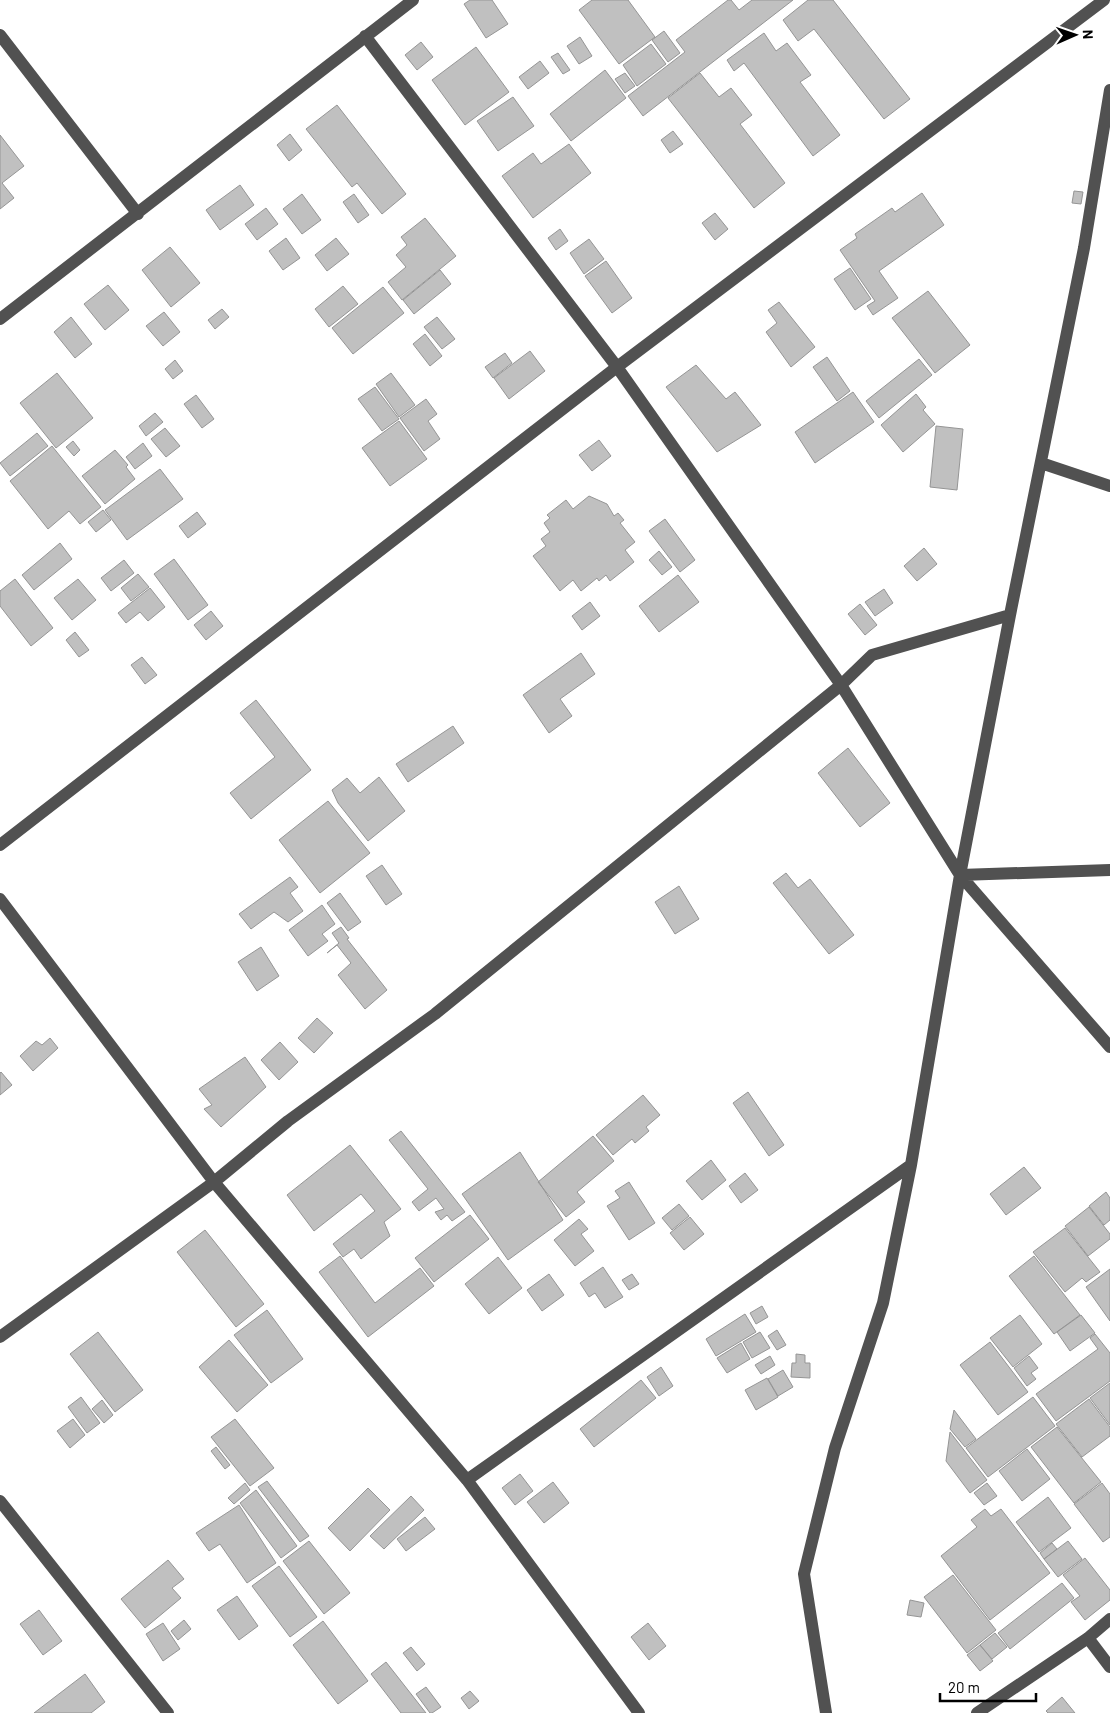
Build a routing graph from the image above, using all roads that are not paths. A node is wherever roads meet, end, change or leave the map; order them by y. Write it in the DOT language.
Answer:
graph roads {
  1 [pos="413,0"];
  2 [pos="1104,0"];
  3 [pos="0,35"];
  4 [pos="364,36"];
  5 [pos="1110,90"];
  6 [pos="138,214"];
  7 [pos="0,319"];
  8 [pos="617,367"];
  9 [pos="1041,463"];
  10 [pos="1110,486"];
  11 [pos="1010,615"];
  12 [pos="841,685"];
  13 [pos="0,846"];
  14 [pos="1110,870"];
  15 [pos="960,875"];
  16 [pos="0,899"];
  17 [pos="1110,1047"];
  18 [pos="911,1165"];
  19 [pos="214,1182"];
  20 [pos="0,1336"];
  21 [pos="467,1480"];
  22 [pos="0,1501"];
  23 [pos="1110,1620"];
  24 [pos="1088,1638"];
  25 [pos="1110,1667"];
  26 [pos="168,1713"];
  27 [pos="639,1713"];
  28 [pos="826,1713"];
  29 [pos="978,1713"];
  1 -- 4 [label="street"];
  2 -- 8 [label="street"];
  3 -- 6 [label="street"];
  4 -- 6 [label="street"];
  4 -- 8 [label="street"];
  5 -- 9 [label="street"];
  6 -- 7 [label="street"];
  8 -- 12 [label="street"];
  8 -- 13 [label="street"];
  9 -- 10 [label="street"];
  9 -- 11 [label="street"];
  11 -- 12 [label="street"];
  11 -- 15 [label="street"];
  12 -- 15 [label="street"];
  12 -- 19 [label="street"];
  14 -- 15 [label="street"];
  15 -- 17 [label="street"];
  15 -- 18 [label="street"];
  16 -- 19 [label="street"];
  18 -- 21 [label="street"];
  18 -- 28 [label="street"];
  19 -- 20 [label="street"];
  19 -- 21 [label="street"];
  21 -- 27 [label="street"];
  22 -- 26 [label="street"];
  23 -- 24 [label="street"];
  24 -- 25 [label="street"];
  24 -- 29 [label="street"];
}
